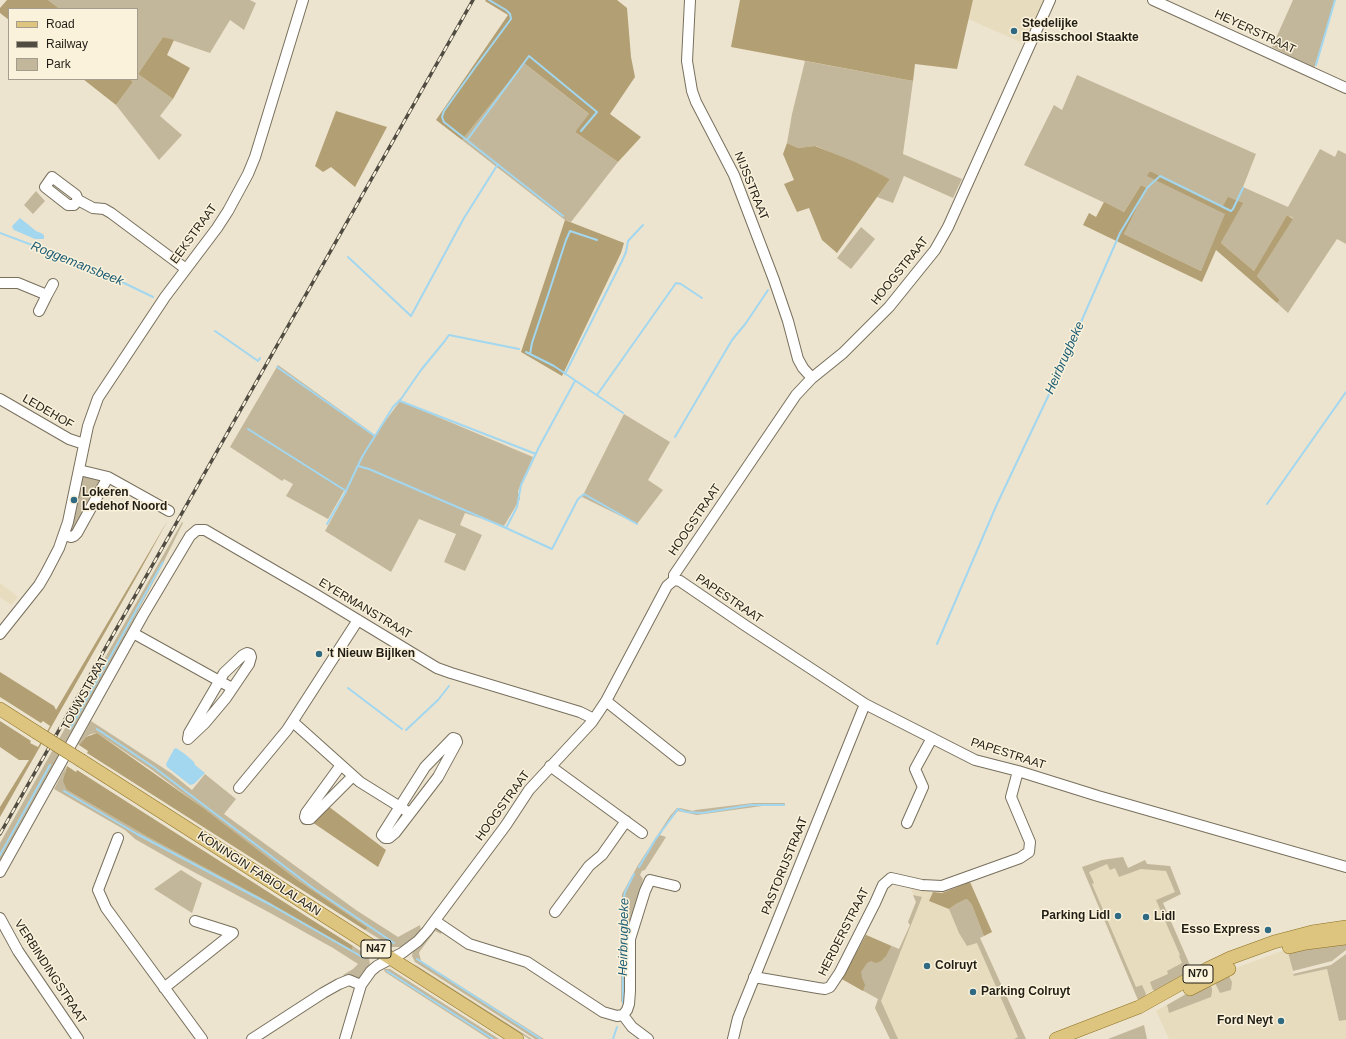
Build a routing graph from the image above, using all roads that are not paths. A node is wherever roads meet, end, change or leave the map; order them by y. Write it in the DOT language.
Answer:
graph roads {
  1 [pos="303,0"];
  2 [pos="690,0"];
  3 [pos="1050,0"];
  4 [pos="1153,0"];
  5 [pos="1346,88"];
  6 [pos="78,200"];
  7 [pos="186,269"];
  8 [pos="0,283"];
  9 [pos="53,284"];
  10 [pos="47,294"];
  11 [pos="39,311"];
  12 [pos="812,378"];
  13 [pos="0,399"];
  14 [pos="84,444"];
  15 [pos="79,470"];
  16 [pos="108,477"];
  17 [pos="169,511"];
  18 [pos="197,530"];
  19 [pos="64,535"];
  20 [pos="674,580"];
  21 [pos="358,620"];
  22 [pos="133,633"];
  23 [pos="0,634"];
  24 [pos="220,680"];
  25 [pos="232,688"];
  26 [pos="606,701"];
  27 [pos="865,704"];
  28 [pos="0,709"];
  29 [pos="594,719"];
  30 [pos="293,722"];
  31 [pos="932,738"];
  32 [pos="680,760"];
  33 [pos="341,765"];
  34 [pos="550,766"];
  35 [pos="425,767"];
  36 [pos="1018,771"];
  37 [pos="353,776"];
  38 [pos="438,777"];
  39 [pos="239,788"];
  40 [pos="399,807"];
  41 [pos="410,814"];
  42 [pos="626,821"];
  43 [pos="907,823"];
  44 [pos="642,833"];
  45 [pos="118,838"];
  46 [pos="1346,867"];
  47 [pos="0,872"];
  48 [pos="675,886"];
  49 [pos="554,912"];
  50 [pos="0,918"];
  51 [pos="195,921"];
  52 [pos="435,921"];
  53 [pos="1346,928"];
  54 [pos="1346,938"];
  55 [pos="418,941"];
  56 [pos="390,958"];
  57 [pos="408,970"];
  58 [pos="754,977"];
  59 [pos="360,985"];
  60 [pos="164,988"];
  61 [pos="623,1015"];
  62 [pos="78,1039"];
  63 [pos="202,1039"];
  64 [pos="252,1039"];
  65 [pos="345,1039"];
  66 [pos="517,1039"];
  67 [pos="648,1039"];
  68 [pos="733,1039"];
  69 [pos="1056,1039"];
  70 [pos="1081,1039"];
  1 -- 7 [label="street, EEKSTRAAT"];
  2 -- 12 [label="street, NIJSSTRAAT"];
  3 -- 12 [label="street, HOOGSTRAAT"];
  4 -- 5 [label="street, HEYERSTRAAT"];
  6 -- 7 [label="street"];
  7 -- 14 [label="street, EEKSTRAAT"];
  8 -- 10 [label="street"];
  9 -- 10 [label="street"];
  10 -- 11 [label="street"];
  12 -- 20 [label="street, HOOGSTRAAT"];
  13 -- 14 [label="street, LEDEHOF"];
  14 -- 15 [label="street, EEKSTRAAT"];
  15 -- 16 [label="street"];
  15 -- 19 [label="street, EEKSTRAAT"];
  16 -- 17 [label="street"];
  16 -- 19 [label="street"];
  18 -- 21 [label="street, EYERMANSTRAAT"];
  18 -- 22 [label="street, TOUWSTRAAT"];
  19 -- 23 [label="street, EEKSTRAAT"];
  20 -- 26 [label="street, HOOGSTRAAT"];
  20 -- 27 [label="street, PAPESTRAAT"];
  21 -- 29 [label="street, EYERMANSTRAAT"];
  21 -- 30 [label="street"];
  22 -- 24 [label="street"];
  22 -- 47 [label="street, TOUWSTRAAT"];
  24 -- 25 [label="street"];
  24 -- 25 [label="street"];
  24 -- 25 [label="street"];
  26 -- 29 [label="street, HOOGSTRAAT"];
  26 -- 32 [label="street"];
  27 -- 31 [label="street, PAPESTRAAT"];
  27 -- 58 [label="street, PASTORIJSTRAAT"];
  28 -- 56 [label="main road, KONINGIN FABIOLALAAN / N47, bridge"];
  29 -- 34 [label="street, HOOGSTRAAT"];
  30 -- 33 [label="street"];
  30 -- 39 [label="street"];
  31 -- 36 [label="street, PAPESTRAAT"];
  31 -- 43 [label="street"];
  33 -- 37 [label="street"];
  33 -- 37 [label="street"];
  34 -- 42 [label="street"];
  34 -- 52 [label="street, HOOGSTRAAT"];
  35 -- 38 [label="street"];
  35 -- 38 [label="street"];
  35 -- 40 [label="street"];
  36 -- 46 [label="street, PAPESTRAAT"];
  36 -- 58 [label="street, HERDERSTRAAT"];
  37 -- 40 [label="street"];
  38 -- 41 [label="street"];
  40 -- 41 [label="street"];
  40 -- 41 [label="street"];
  42 -- 44 [label="street"];
  42 -- 49 [label="street"];
  45 -- 60 [label="street"];
  48 -- 61 [label="street"];
  50 -- 62 [label="street, VERBINDINGSTRAAT"];
  51 -- 60 [label="street"];
  52 -- 55 [label="street, HOOGSTRAAT"];
  52 -- 61 [label="street"];
  53 -- 69 [label="main road, N70"];
  54 -- 70 [label="main road, N70"];
  55 -- 56 [label="street, HOOGSTRAAT"];
  55 -- 57 [label="street"];
  56 -- 57 [label="main road, KONINGIN FABIOLALAAN / N47"];
  56 -- 59 [label="street, HOOGSTRAAT"];
  57 -- 66 [label="main road, KONINGIN FABIOLALAAN / N47"];
  58 -- 68 [label="street, PASTORIJSTRAAT"];
  59 -- 64 [label="street"];
  59 -- 65 [label="street, HOOGSTRAAT"];
  60 -- 63 [label="street"];
  61 -- 67 [label="street"];
}
